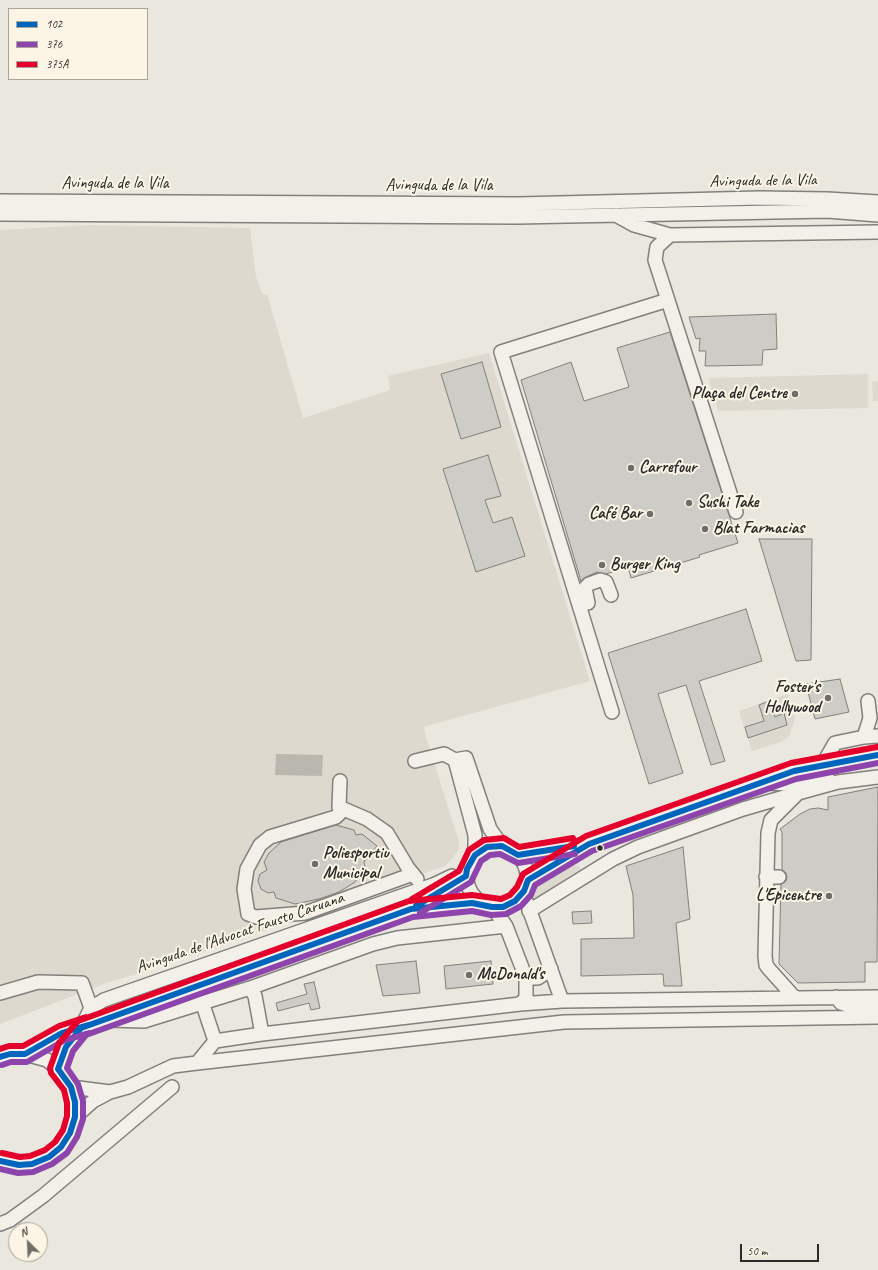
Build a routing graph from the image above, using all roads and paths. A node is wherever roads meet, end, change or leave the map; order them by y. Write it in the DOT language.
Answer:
graph roads {
  1 [pos="0,201"];
  2 [pos="878,202"];
  3 [pos="0,214"];
  4 [pos="872,214"];
  5 [pos="614,215"];
  6 [pos="878,232"];
  7 [pos="840,233"];
  8 [pos="670,235"];
  9 [pos="668,300"];
  10 [pos="736,512"];
  11 [pos="612,595"];
  12 [pos="588,603"];
  13 [pos="868,702"];
  14 [pos="612,712"];
  15 [pos="870,718"];
  16 [pos="878,732"];
  17 [pos="864,736"];
  18 [pos="878,736"];
  19 [pos="878,755"];
  20 [pos="455,760"];
  21 [pos="415,761"];
  22 [pos="823,764"];
  23 [pos="878,777"];
  24 [pos="340,781"];
  25 [pos="838,782"];
  26 [pos="757,783"];
  27 [pos="798,793"];
  28 [pos="343,810"];
  29 [pos="588,844"];
  30 [pos="502,846"];
  31 [pos="475,855"];
  32 [pos="518,855"];
  33 [pos="466,873"];
  34 [pos="766,877"];
  35 [pos="779,878"];
  36 [pos="415,882"];
  37 [pos="526,886"];
  38 [pos="487,905"];
  39 [pos="411,909"];
  40 [pos="529,910"];
  41 [pos="506,926"];
  42 [pos="551,969"];
  43 [pos="526,978"];
  44 [pos="250,988"];
  45 [pos="0,993"];
  46 [pos="836,997"];
  47 [pos="878,997"];
  48 [pos="795,998"];
  49 [pos="562,1001"];
  50 [pos="202,1002"];
  51 [pos="520,1004"];
  52 [pos="878,1006"];
  53 [pos="91,1008"];
  54 [pos="878,1017"];
  55 [pos="103,1020"];
  56 [pos="81,1028"];
  57 [pos="262,1034"];
  58 [pos="215,1041"];
  59 [pos="25,1054"];
  60 [pos="0,1057"];
  61 [pos="196,1063"];
  62 [pos="58,1069"];
  63 [pos="71,1087"];
  64 [pos="172,1087"];
  65 [pos="110,1092"];
  66 [pos="75,1117"];
  67 [pos="0,1162"];
  68 [pos="0,1224"];
  1 -- 2 [label="street, Avinguda de la Vila"];
  3 -- 5 [label="street, Avinguda de la Vila"];
  4 -- 5 [label="street, Avinguda de la Vila"];
  4 -- 7 [label="street"];
  5 -- 8 [label="street, Avinguda de la Vila"];
  6 -- 7 [label="street, Avinguda de la Vila"];
  7 -- 8 [label="street, Avinguda de la Vila"];
  8 -- 9 [label="street"];
  9 -- 10 [label="street"];
  9 -- 14 [label="street"];
  11 -- 12 [label="street"];
  13 -- 15 [label="street"];
  15 -- 16 [label="street"];
  15 -- 17 [label="street"];
  17 -- 18 [label="street"];
  17 -- 22 [label="street"];
  19 -- 22 [label="street"];
  20 -- 21 [label="street"];
  20 -- 30 [label="street"];
  20 -- 31 [label="street"];
  22 -- 26 [label="street"];
  23 -- 25 [label="street"];
  24 -- 28 [label="street"];
  25 -- 26 [label="street"];
  25 -- 27 [label="street"];
  26 -- 29 [label="street"];
  27 -- 34 [label="street"];
  27 -- 40 [label="street"];
  28 -- 36 [label="street"];
  28 -- 36 [label="street"];
  29 -- 32 [label="street"];
  29 -- 37 [label="street"];
  30 -- 31 [label="street"];
  30 -- 32 [label="street"];
  31 -- 33 [label="street"];
  32 -- 37 [label="street"];
  33 -- 36 [label="street, Avinguda de l'Advocat Fausto Caruana"];
  33 -- 38 [label="street"];
  33 -- 39 [label="street, Avinguda de l'Advocat Fausto Caruana"];
  34 -- 35 [label="street"];
  34 -- 48 [label="street"];
  36 -- 53 [label="street, Avinguda de l'Advocat Fausto Caruana"];
  37 -- 38 [label="street"];
  37 -- 40 [label="street"];
  38 -- 39 [label="street, Avinguda de l'Advocat Fausto Caruana"];
  38 -- 41 [label="street"];
  39 -- 55 [label="street, Avinguda de l'Advocat Fausto Caruana"];
  40 -- 42 [label="street"];
  41 -- 43 [label="street"];
  41 -- 44 [label="street"];
  42 -- 43 [label="street"];
  42 -- 49 [label="street"];
  43 -- 51 [label="street"];
  44 -- 50 [label="street"];
  44 -- 57 [label="street"];
  45 -- 53 [label="street"];
  46 -- 47 [label="street"];
  46 -- 48 [label="street"];
  46 -- 52 [label="street"];
  48 -- 49 [label="street"];
  49 -- 51 [label="street"];
  50 -- 55 [label="street"];
  50 -- 58 [label="street"];
  51 -- 57 [label="street"];
  53 -- 56 [label="street"];
  54 -- 61 [label="street"];
  55 -- 56 [label="street, Avinguda de l'Advocat Fausto Caruana"];
  56 -- 59 [label="street, Avinguda de l'Advocat Fausto Caruana"];
  56 -- 62 [label="street"];
  57 -- 58 [label="street"];
  58 -- 61 [label="street"];
  59 -- 60 [label="street"];
  59 -- 62 [label="street"];
  61 -- 65 [label="street"];
  62 -- 63 [label="street"];
  63 -- 65 [label="street"];
  63 -- 66 [label="street"];
  64 -- 68 [label="street"];
  65 -- 66 [label="street"];
  66 -- 67 [label="street"];
}
